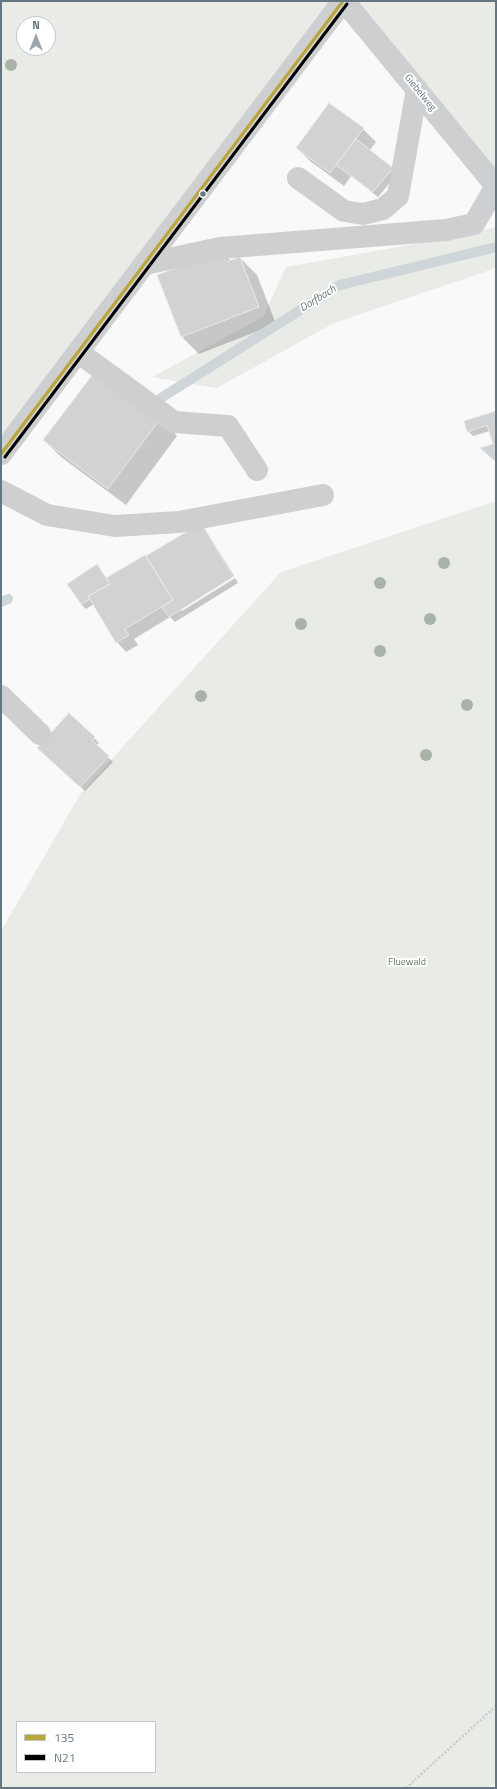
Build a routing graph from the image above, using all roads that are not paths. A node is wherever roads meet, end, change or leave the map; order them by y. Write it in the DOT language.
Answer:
graph roads {
  1 [pos="344,1"];
  2 [pos="417,89"];
  3 [pos="298,178"];
  4 [pos="496,186"];
  5 [pos="145,264"];
  6 [pos="78,352"];
  7 [pos="1,454"];
  8 [pos="257,470"];
  9 [pos="1,490"];
  10 [pos="323,495"];
  11 [pos="1,696"];
  12 [pos="40,734"];
  1 -- 2 [label="street, Giebelweg"];
  1 -- 5 [label="street"];
  2 -- 3 [label="street"];
  2 -- 4 [label="street, Giebelweg"];
  4 -- 5 [label="street"];
  5 -- 6 [label="street"];
  6 -- 7 [label="street"];
  6 -- 8 [label="street"];
  9 -- 10 [label="street"];
  11 -- 12 [label="street"];
}
